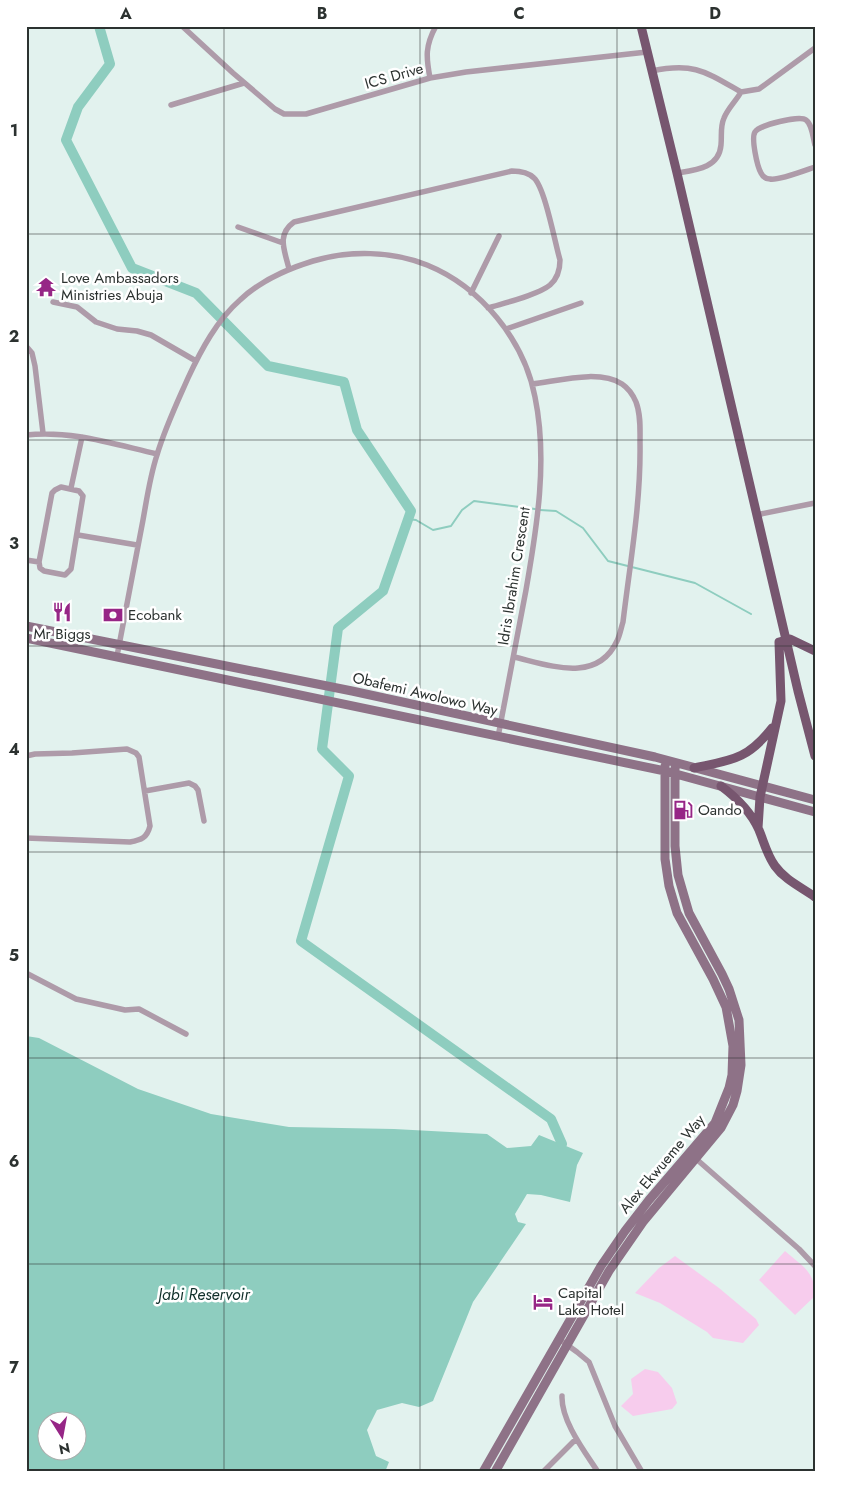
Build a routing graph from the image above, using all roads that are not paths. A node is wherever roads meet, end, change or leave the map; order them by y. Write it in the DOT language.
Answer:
graph roads {
  1 [pos="182,26"];
  2 [pos="436,26"];
  3 [pos="641,26"];
  4 [pos="815,48"];
  5 [pos="647,52"];
  6 [pos="652,71"];
  7 [pos="430,78"];
  8 [pos="244,83"];
  9 [pos="741,92"];
  10 [pos="171,105"];
  11 [pos="815,145"];
  12 [pos="815,167"];
  13 [pos="677,173"];
  14 [pos="238,227"];
  15 [pos="499,236"];
  16 [pos="283,243"];
  17 [pos="289,270"];
  18 [pos="471,293"];
  19 [pos="53,302"];
  20 [pos="581,303"];
  21 [pos="488,308"];
  22 [pos="506,329"];
  23 [pos="26,346"];
  24 [pos="196,361"];
  25 [pos="532,384"];
  26 [pos="43,433"];
  27 [pos="26,435"];
  28 [pos="82,437"];
  29 [pos="157,454"];
  30 [pos="71,488"];
  31 [pos="815,502"];
  32 [pos="756,515"];
  33 [pos="78,535"];
  34 [pos="138,545"];
  35 [pos="26,560"];
  36 [pos="39,562"];
  37 [pos="26,626"];
  38 [pos="26,638"];
  39 [pos="786,639"];
  40 [pos="119,645"];
  41 [pos="815,651"];
  42 [pos="116,656"];
  43 [pos="514,656"];
  44 [pos="777,722"];
  45 [pos="500,725"];
  46 [pos="498,737"];
  47 [pos="26,756"];
  48 [pos="815,756"];
  49 [pos="664,760"];
  50 [pos="675,764"];
  51 [pos="694,768"];
  52 [pos="665,771"];
  53 [pos="676,774"];
  54 [pos="721,786"];
  55 [pos="762,786"];
  56 [pos="145,791"];
  57 [pos="760,797"];
  58 [pos="815,800"];
  59 [pos="810,810"];
  60 [pos="204,821"];
  61 [pos="758,828"];
  62 [pos="26,838"];
  63 [pos="815,897"];
  64 [pos="26,973"];
  65 [pos="186,1034"];
  66 [pos="692,1156"];
  67 [pos="815,1266"];
  68 [pos="558,1339"];
  69 [pos="566,1345"];
  70 [pos="562,1396"];
  71 [pos="576,1439"];
  72 [pos="483,1472"];
  73 [pos="495,1472"];
  74 [pos="543,1472"];
  75 [pos="598,1472"];
  76 [pos="642,1472"];
  1 -- 8 [label="street, ICS Drive"];
  2 -- 7 [label="street"];
  3 -- 5 [label="main road"];
  4 -- 9 [label="street"];
  5 -- 6 [label="main road"];
  5 -- 7 [label="street, ICS Drive"];
  6 -- 9 [label="street"];
  6 -- 13 [label="main road"];
  7 -- 8 [label="street, ICS Drive"];
  8 -- 10 [label="street"];
  9 -- 13 [label="street"];
  11 -- 12 [label="street"];
  13 -- 32 [label="main road"];
  14 -- 16 [label="street"];
  15 -- 18 [label="street"];
  16 -- 17 [label="street"];
  16 -- 21 [label="street"];
  17 -- 18 [label="street, Idris Ibrahim Crescent"];
  17 -- 24 [label="street, Idris Ibrahim Crescent"];
  18 -- 21 [label="street, Idris Ibrahim Crescent"];
  19 -- 24 [label="street"];
  20 -- 22 [label="street"];
  21 -- 22 [label="street, Idris Ibrahim Crescent"];
  22 -- 25 [label="street, Idris Ibrahim Crescent"];
  23 -- 26 [label="street"];
  24 -- 29 [label="street, Idris Ibrahim Crescent"];
  25 -- 43 [label="street, Idris Ibrahim Crescent"];
  25 -- 43 [label="street"];
  26 -- 27 [label="street"];
  26 -- 28 [label="street"];
  28 -- 29 [label="street"];
  28 -- 30 [label="street"];
  29 -- 34 [label="street, Idris Ibrahim Crescent"];
  30 -- 33 [label="street"];
  30 -- 36 [label="street"];
  31 -- 32 [label="street"];
  32 -- 39 [label="main road"];
  33 -- 34 [label="street"];
  33 -- 36 [label="street"];
  34 -- 40 [label="street, Idris Ibrahim Crescent"];
  35 -- 36 [label="street"];
  37 -- 40 [label="main road, Obafemi Awolowo Way"];
  38 -- 42 [label="main road, Obafemi Awolowo Way"];
  39 -- 41 [label="main road"];
  39 -- 44 [label="main road"];
  39 -- 48 [label="main road"];
  40 -- 42 [label="street, Idris Ibrahim Crescent"];
  40 -- 45 [label="main road, Obafemi Awolowo Way"];
  42 -- 46 [label="main road, Obafemi Awolowo Way"];
  43 -- 45 [label="street, Idris Ibrahim Crescent"];
  44 -- 51 [label="main road"];
  44 -- 55 [label="main road"];
  45 -- 46 [label="street, Idris Ibrahim Crescent"];
  45 -- 49 [label="main road, Obafemi Awolowo Way"];
  46 -- 52 [label="main road, Obafemi Awolowo Way"];
  47 -- 56 [label="street"];
  49 -- 50 [label="main road, Obafemi Awolowo Way"];
  49 -- 52 [label="main road, Alex Ekwueme Way"];
  50 -- 51 [label="main road, Obafemi Awolowo Way"];
  50 -- 53 [label="main road, Alex Ekwueme Way"];
  51 -- 55 [label="main road, Obafemi Awolowo Way"];
  52 -- 53 [label="main road, Obafemi Awolowo Way"];
  52 -- 66 [label="main road, Alex Ekwueme Way"];
  53 -- 54 [label="main road, Obafemi Awolowo Way"];
  53 -- 66 [label="main road, Alex Ekwueme Way"];
  54 -- 57 [label="main road, Obafemi Awolowo Way"];
  54 -- 61 [label="main road"];
  55 -- 57 [label="main road"];
  55 -- 58 [label="main road, Obafemi Awolowo Way"];
  56 -- 60 [label="street"];
  56 -- 62 [label="street"];
  57 -- 59 [label="main road, Obafemi Awolowo Way"];
  57 -- 61 [label="main road"];
  61 -- 63 [label="main road"];
  64 -- 65 [label="street"];
  66 -- 67 [label="street"];
  66 -- 68 [label="main road, Alex Ekwueme Way"];
  66 -- 69 [label="main road, Alex Ekwueme Way"];
  68 -- 69 [label="street"];
  68 -- 72 [label="main road, Alex Ekwueme Way"];
  69 -- 73 [label="main road, Alex Ekwueme Way"];
  69 -- 76 [label="street"];
  70 -- 71 [label="street"];
  71 -- 74 [label="street"];
  71 -- 75 [label="street"];
}
